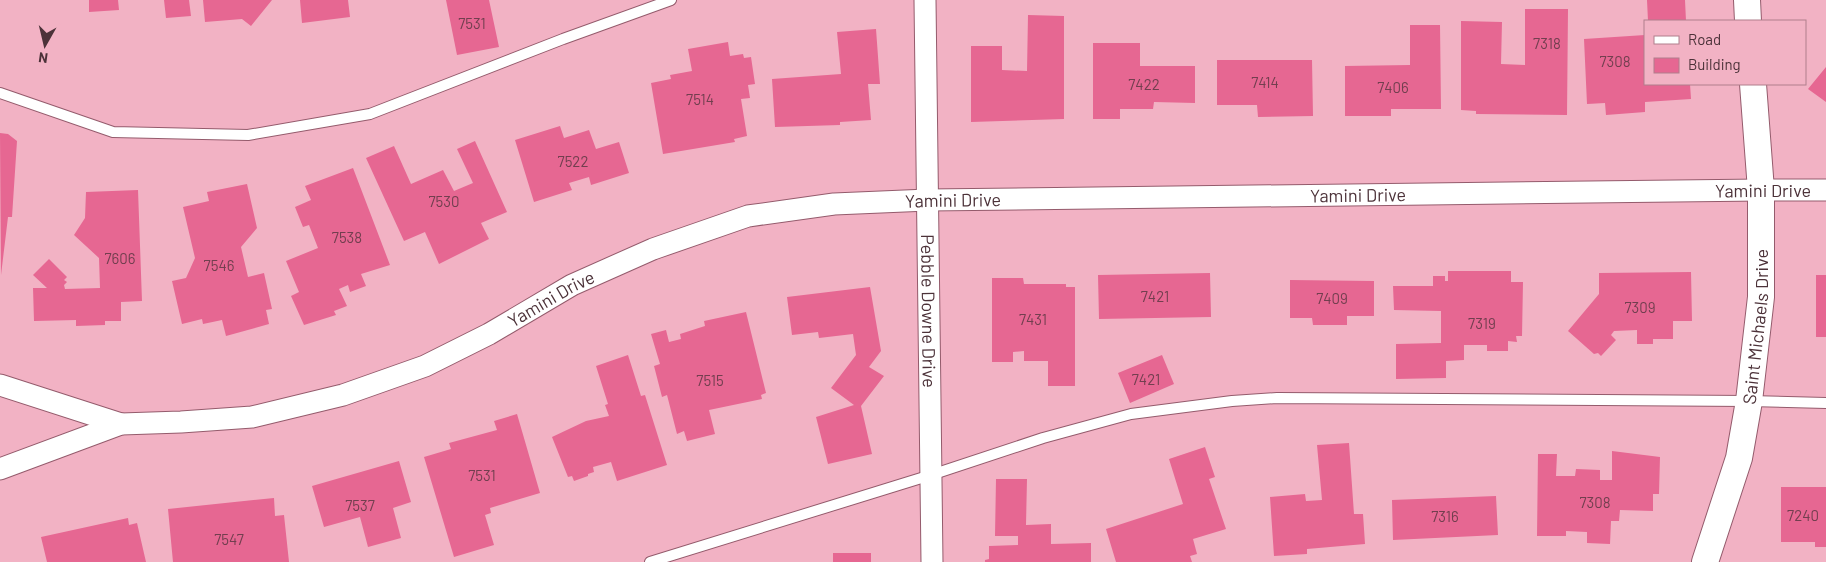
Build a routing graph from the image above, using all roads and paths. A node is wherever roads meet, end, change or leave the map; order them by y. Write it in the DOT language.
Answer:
graph roads {
  1 [pos="670,0"];
  2 [pos="925,0"];
  3 [pos="1747,0"];
  4 [pos="1748,20"];
  5 [pos="1753,85"];
  6 [pos="0,93"];
  7 [pos="1761,190"];
  8 [pos="1826,190"];
  9 [pos="928,200"];
  10 [pos="0,385"];
  11 [pos="1749,401"];
  12 [pos="1826,403"];
  13 [pos="121,424"];
  14 [pos="0,469"];
  15 [pos="931,475"];
  16 [pos="650,562"];
  17 [pos="932,562"];
  18 [pos="1706,562"];
  1 -- 6 [label="lane"];
  2 -- 9 [label="street, Pebble Downe Drive"];
  3 -- 4 [label="street"];
  5 -- 7 [label="street, Saint Michaels Drive"];
  7 -- 8 [label="street, Yamini Drive"];
  7 -- 9 [label="street, Yamini Drive"];
  7 -- 11 [label="street, Saint Michaels Drive"];
  9 -- 13 [label="street, Yamini Drive"];
  9 -- 15 [label="street, Pebble Downe Drive"];
  10 -- 13 [label="street, Yamini Drive"];
  11 -- 12 [label="lane"];
  11 -- 15 [label="lane"];
  11 -- 18 [label="street, Saint Michaels Drive"];
  13 -- 14 [label="street, Yamini Drive"];
  15 -- 16 [label="lane"];
  15 -- 17 [label="street, Pebble Downe Drive"];
}
